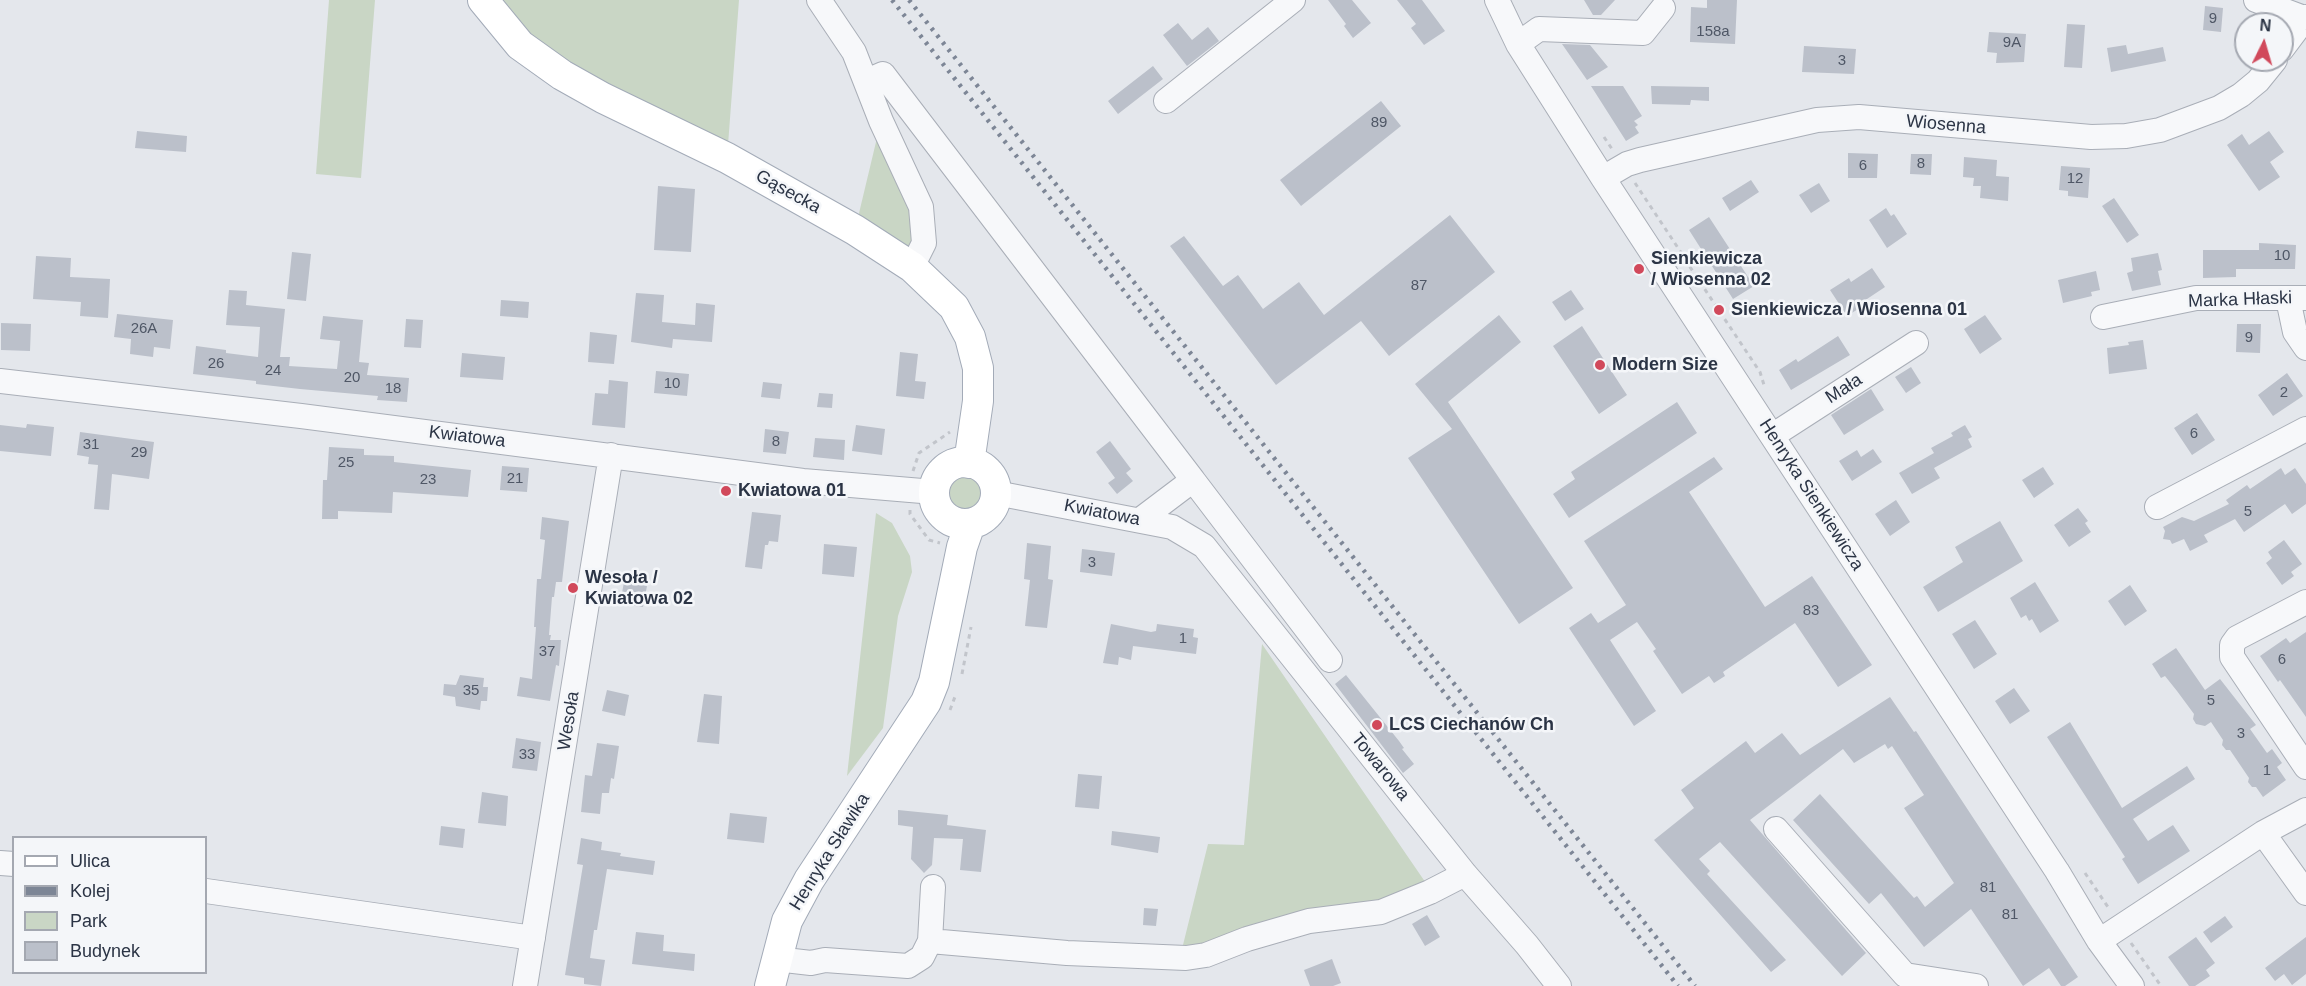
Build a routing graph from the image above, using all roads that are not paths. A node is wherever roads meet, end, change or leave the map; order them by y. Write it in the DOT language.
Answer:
graph roads {
  1 [pos="483,0"];
  2 [pos="819,0"];
  3 [pos="1293,0"];
  4 [pos="1497,0"];
  5 [pos="2256,0"];
  6 [pos="1663,8"];
  7 [pos="2305,18"];
  8 [pos="2294,33"];
  9 [pos="1518,44"];
  10 [pos="2265,72"];
  11 [pos="867,81"];
  12 [pos="1166,101"];
  13 [pos="1603,178"];
  14 [pos="912,267"];
  15 [pos="2297,298"];
  16 [pos="2103,317"];
  17 [pos="1916,343"];
  18 [pos="2306,348"];
  19 [pos="0,381"];
  20 [pos="2306,429"];
  21 [pos="1772,436"];
  22 [pos="611,455"];
  23 [pos="969,463"];
  24 [pos="1193,480"];
  25 [pos="934,492"];
  26 [pos="996,493"];
  27 [pos="2157,507"];
  28 [pos="1140,520"];
  29 [pos="960,522"];
  30 [pos="1204,546"];
  31 [pos="2306,602"];
  32 [pos="1330,660"];
  33 [pos="2306,767"];
  34 [pos="2306,810"];
  35 [pos="1776,829"];
  36 [pos="2263,833"];
  37 [pos="1465,874"];
  38 [pos="933,887"];
  39 [pos="207,891"];
  40 [pos="2306,893"];
  41 [pos="533,938"];
  42 [pos="930,941"];
  43 [pos="2099,941"];
  44 [pos="773,972"];
  45 [pos="2121,982"];
  46 [pos="525,986"];
  47 [pos="1559,986"];
  48 [pos="1976,986"];
  1 -- 14 [label="main road, Gąsecka"];
  2 -- 11 [label="street"];
  3 -- 12 [label="street"];
  4 -- 9 [label="street, Henryka Sienkiewicza"];
  5 -- 7 [label="street"];
  6 -- 9 [label="street"];
  7 -- 8 [label="street"];
  9 -- 13 [label="street, Henryka Sienkiewicza"];
  10 -- 13 [label="street, Wiosenna"];
  11 -- 14 [label="street"];
  11 -- 24 [label="street"];
  13 -- 21 [label="street, Henryka Sienkiewicza"];
  14 -- 23 [label="main road, Gąsecka"];
  15 -- 16 [label="street, Marka Hłaski"];
  15 -- 18 [label="street"];
  17 -- 21 [label="street, Mała"];
  19 -- 22 [label="street, Kwiatowa"];
  20 -- 27 [label="street"];
  21 -- 43 [label="street, Henryka Sienkiewicza"];
  22 -- 25 [label="street, Kwiatowa"];
  22 -- 41 [label="street, Wesoła"];
  23 -- 25 [label="main road"];
  23 -- 26 [label="main road"];
  24 -- 28 [label="street"];
  24 -- 32 [label="street"];
  25 -- 29 [label="main road"];
  26 -- 28 [label="street, Kwiatowa"];
  26 -- 29 [label="main road"];
  28 -- 30 [label="street, Kwiatowa"];
  29 -- 44 [label="main road, Henryka Sławika"];
  30 -- 37 [label="street, Towarowa"];
  31 -- 33 [label="street"];
  34 -- 36 [label="street"];
  35 -- 48 [label="street"];
  36 -- 40 [label="street"];
  36 -- 43 [label="street"];
  37 -- 42 [label="street"];
  37 -- 47 [label="street, Towarowa"];
  38 -- 42 [label="street"];
  39 -- 41 [label="street"];
  41 -- 46 [label="street, Wesoła"];
  42 -- 44 [label="street"];
  43 -- 45 [label="street, Henryka Sienkiewicza"];
}
